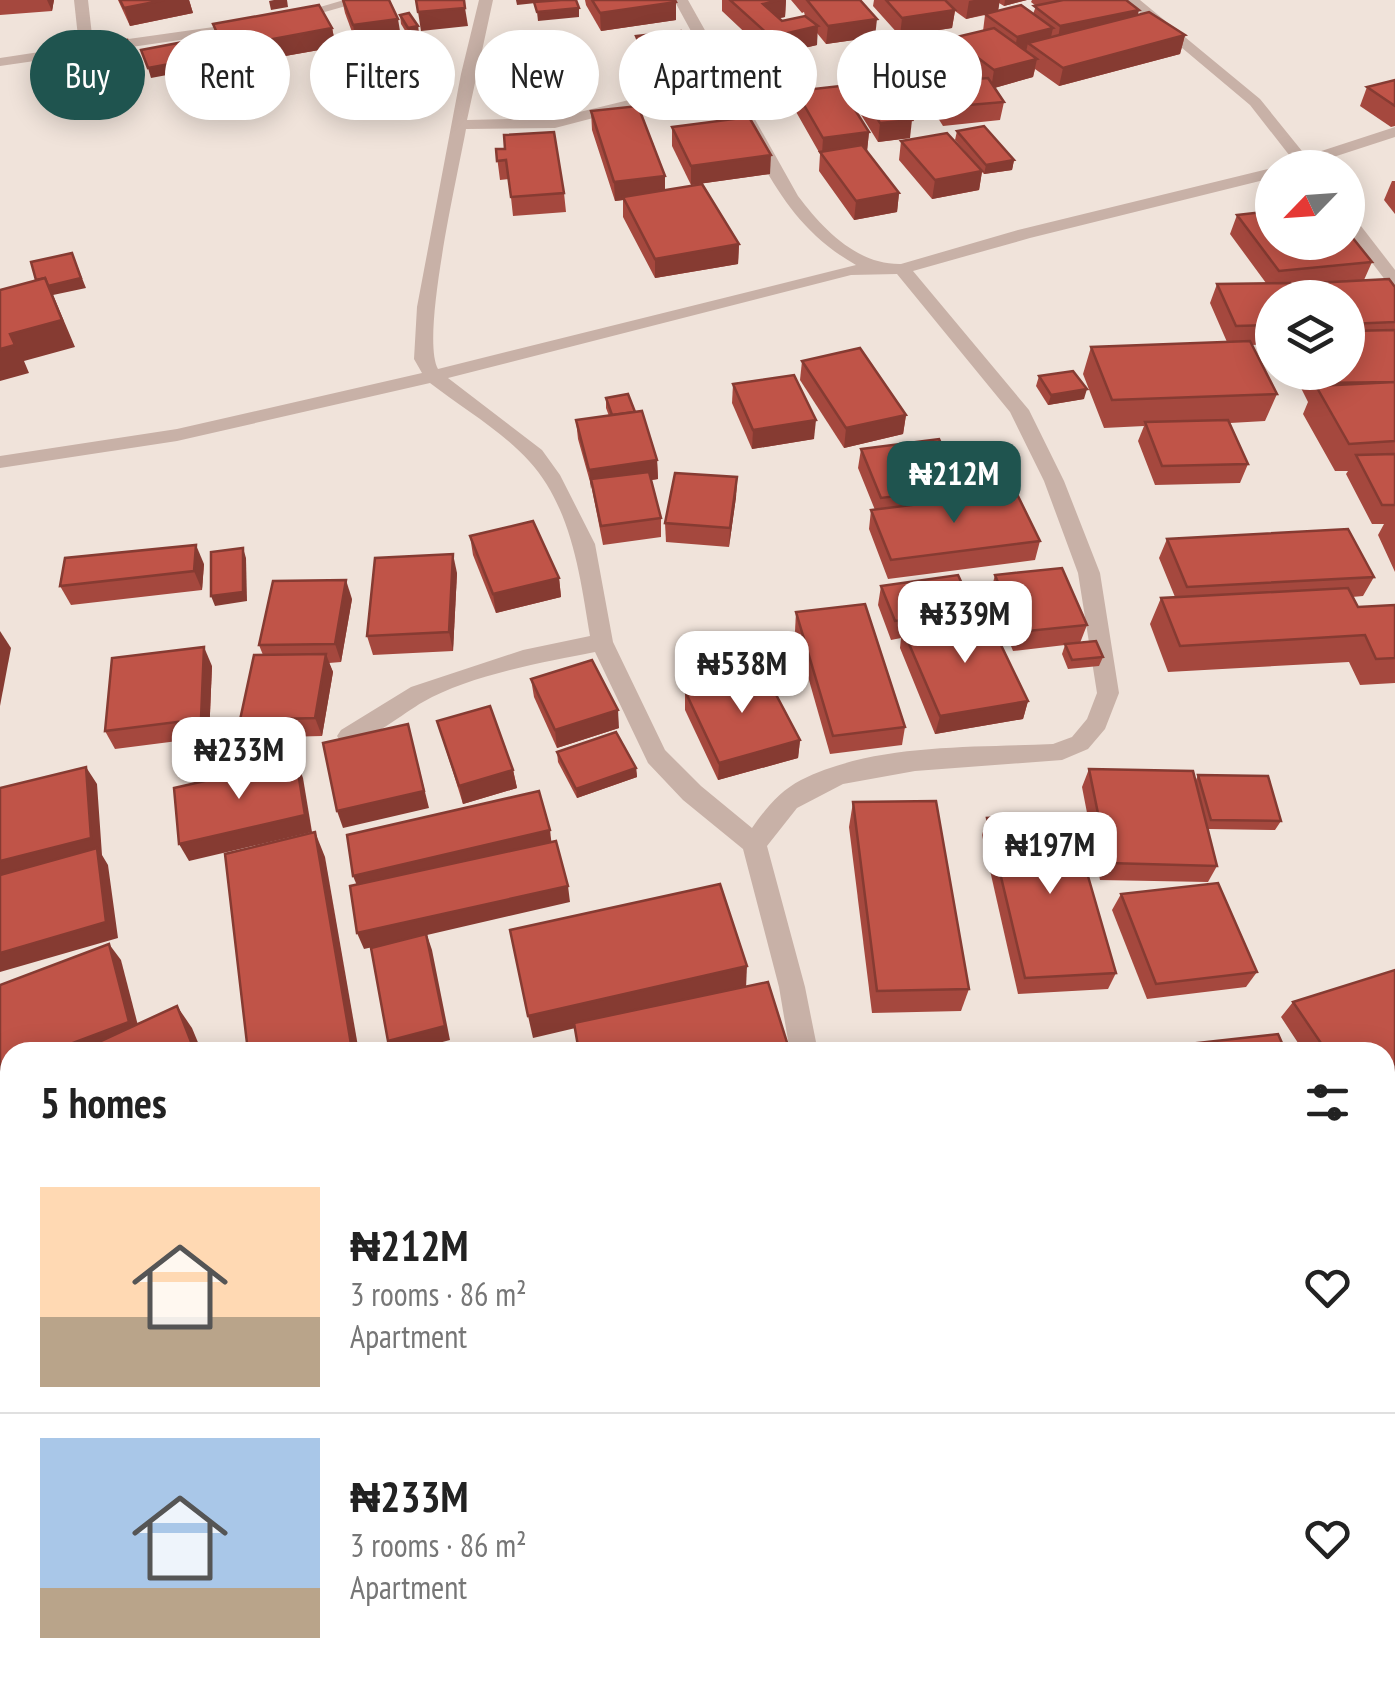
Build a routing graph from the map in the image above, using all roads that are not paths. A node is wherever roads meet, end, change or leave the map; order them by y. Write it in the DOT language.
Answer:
graph roads {
  1 [pos="81,0"];
  2 [pos="360,0"];
  3 [pos="486,0"];
  4 [pos="680,0"];
  5 [pos="1132,0"];
  6 [pos="84,30"];
  7 [pos="696,30"];
  8 [pos="145,41"];
  9 [pos="30,58"];
  10 [pos="0,62"];
  11 [pos="619,106"];
  12 [pos="745,120"];
  13 [pos="460,125"];
  14 [pos="1395,132"];
  15 [pos="1288,150"];
  16 [pos="1342,150"];
  17 [pos="1255,177"];
  18 [pos="1365,243"];
  19 [pos="875,268"];
  20 [pos="902,269"];
  21 [pos="1395,281"];
  22 [pos="432,375"];
  23 [pos="0,462"];
  24 [pos="602,642"];
  25 [pos="348,736"];
  26 [pos="754,844"];
  27 [pos="802,1042"];
  1 -- 6 [label="street"];
  2 -- 8 [label="street"];
  3 -- 13 [label="street"];
  4 -- 7 [label="street"];
  5 -- 15 [label="street"];
  9 -- 10 [label="street"];
  11 -- 13 [label="street"];
  12 -- 19 [label="street"];
  13 -- 22 [label="street"];
  14 -- 16 [label="street"];
  17 -- 20 [label="street"];
  18 -- 21 [label="street"];
  19 -- 20 [label="street"];
  19 -- 22 [label="street"];
  20 -- 26 [label="street"];
  22 -- 23 [label="street"];
  22 -- 24 [label="street"];
  24 -- 25 [label="street"];
  24 -- 26 [label="street"];
  26 -- 27 [label="street"];
}
